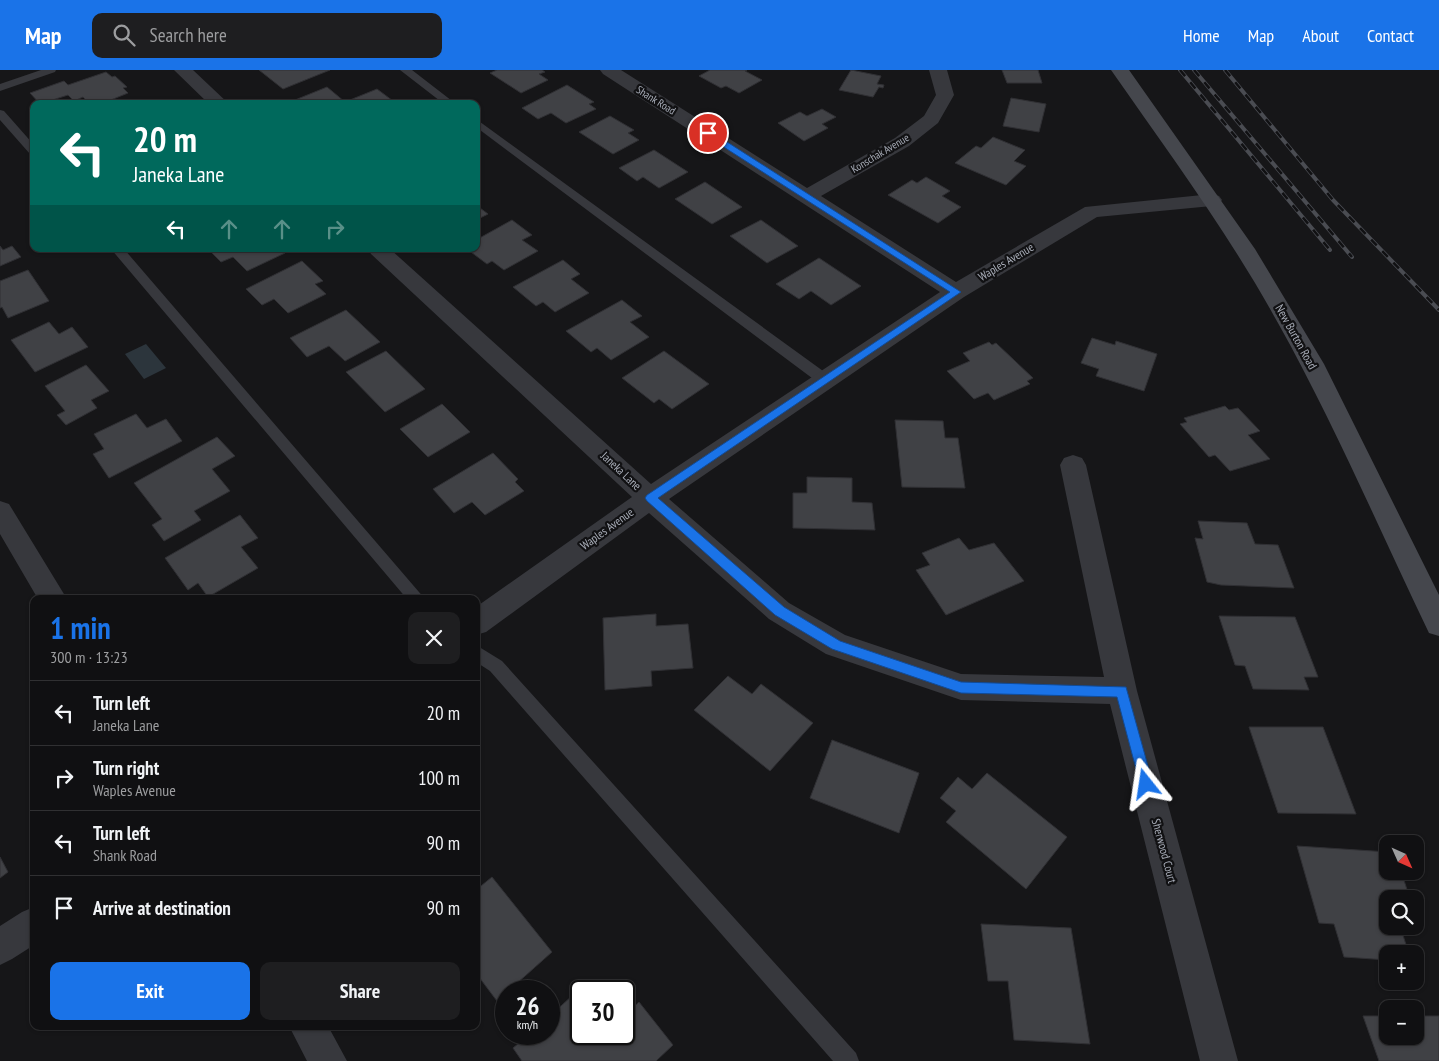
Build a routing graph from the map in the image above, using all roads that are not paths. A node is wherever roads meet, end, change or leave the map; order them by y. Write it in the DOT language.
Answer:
graph roads {
  1 [pos="51,70"];
  2 [pos="183,70"];
  3 [pos="405,70"];
  4 [pos="609,70"];
  5 [pos="938,70"];
  6 [pos="1120,70"];
  7 [pos="0,88"];
  8 [pos="216,100"];
  9 [pos="446,100"];
  10 [pos="0,113"];
  11 [pos="480,125"];
  12 [pos="30,147"];
  13 [pos="807,196"];
  14 [pos="1212,200"];
  15 [pos="120,252"];
  16 [pos="381,252"];
  17 [pos="956,292"];
  18 [pos="825,380"];
  19 [pos="1072,465"];
  20 [pos="650,498"];
  21 [pos="0,511"];
  22 [pos="51,595"];
  23 [pos="414,595"];
  24 [pos="480,620"];
  25 [pos="1439,624"];
  26 [pos="480,655"];
  27 [pos="1122,691"];
  28 [pos="30,927"];
  29 [pos="0,947"];
  30 [pos="310,1030"];
  31 [pos="328,1061"];
  32 [pos="848,1061"];
  33 [pos="1219,1061"];
  1 -- 7 [label="lane"];
  2 -- 8 [label="street"];
  3 -- 9 [label="lane"];
  4 -- 13 [label="street, Shank Road"];
  5 -- 13 [label="street, Konschak Avenue"];
  6 -- 14 [label="street, New Burton Road"];
  10 -- 12 [label="lane"];
  11 -- 18 [label="lane"];
  13 -- 17 [label="street, Shank Road"];
  14 -- 17 [label="street, Waples Avenue"];
  14 -- 25 [label="street, New Burton Road"];
  15 -- 23 [label="lane"];
  16 -- 20 [label="street, Janeka Lane"];
  17 -- 18 [label="street, Waples Avenue"];
  18 -- 20 [label="street, Waples Avenue"];
  19 -- 27 [label="street, Sherwood Court"];
  20 -- 24 [label="street, Waples Avenue"];
  20 -- 27 [label="street, Janeka Lane"];
  21 -- 22 [label="street"];
  26 -- 32 [label="lane"];
  27 -- 33 [label="street, Sherwood Court"];
  28 -- 29 [label="street"];
  30 -- 31 [label="street"];
}
